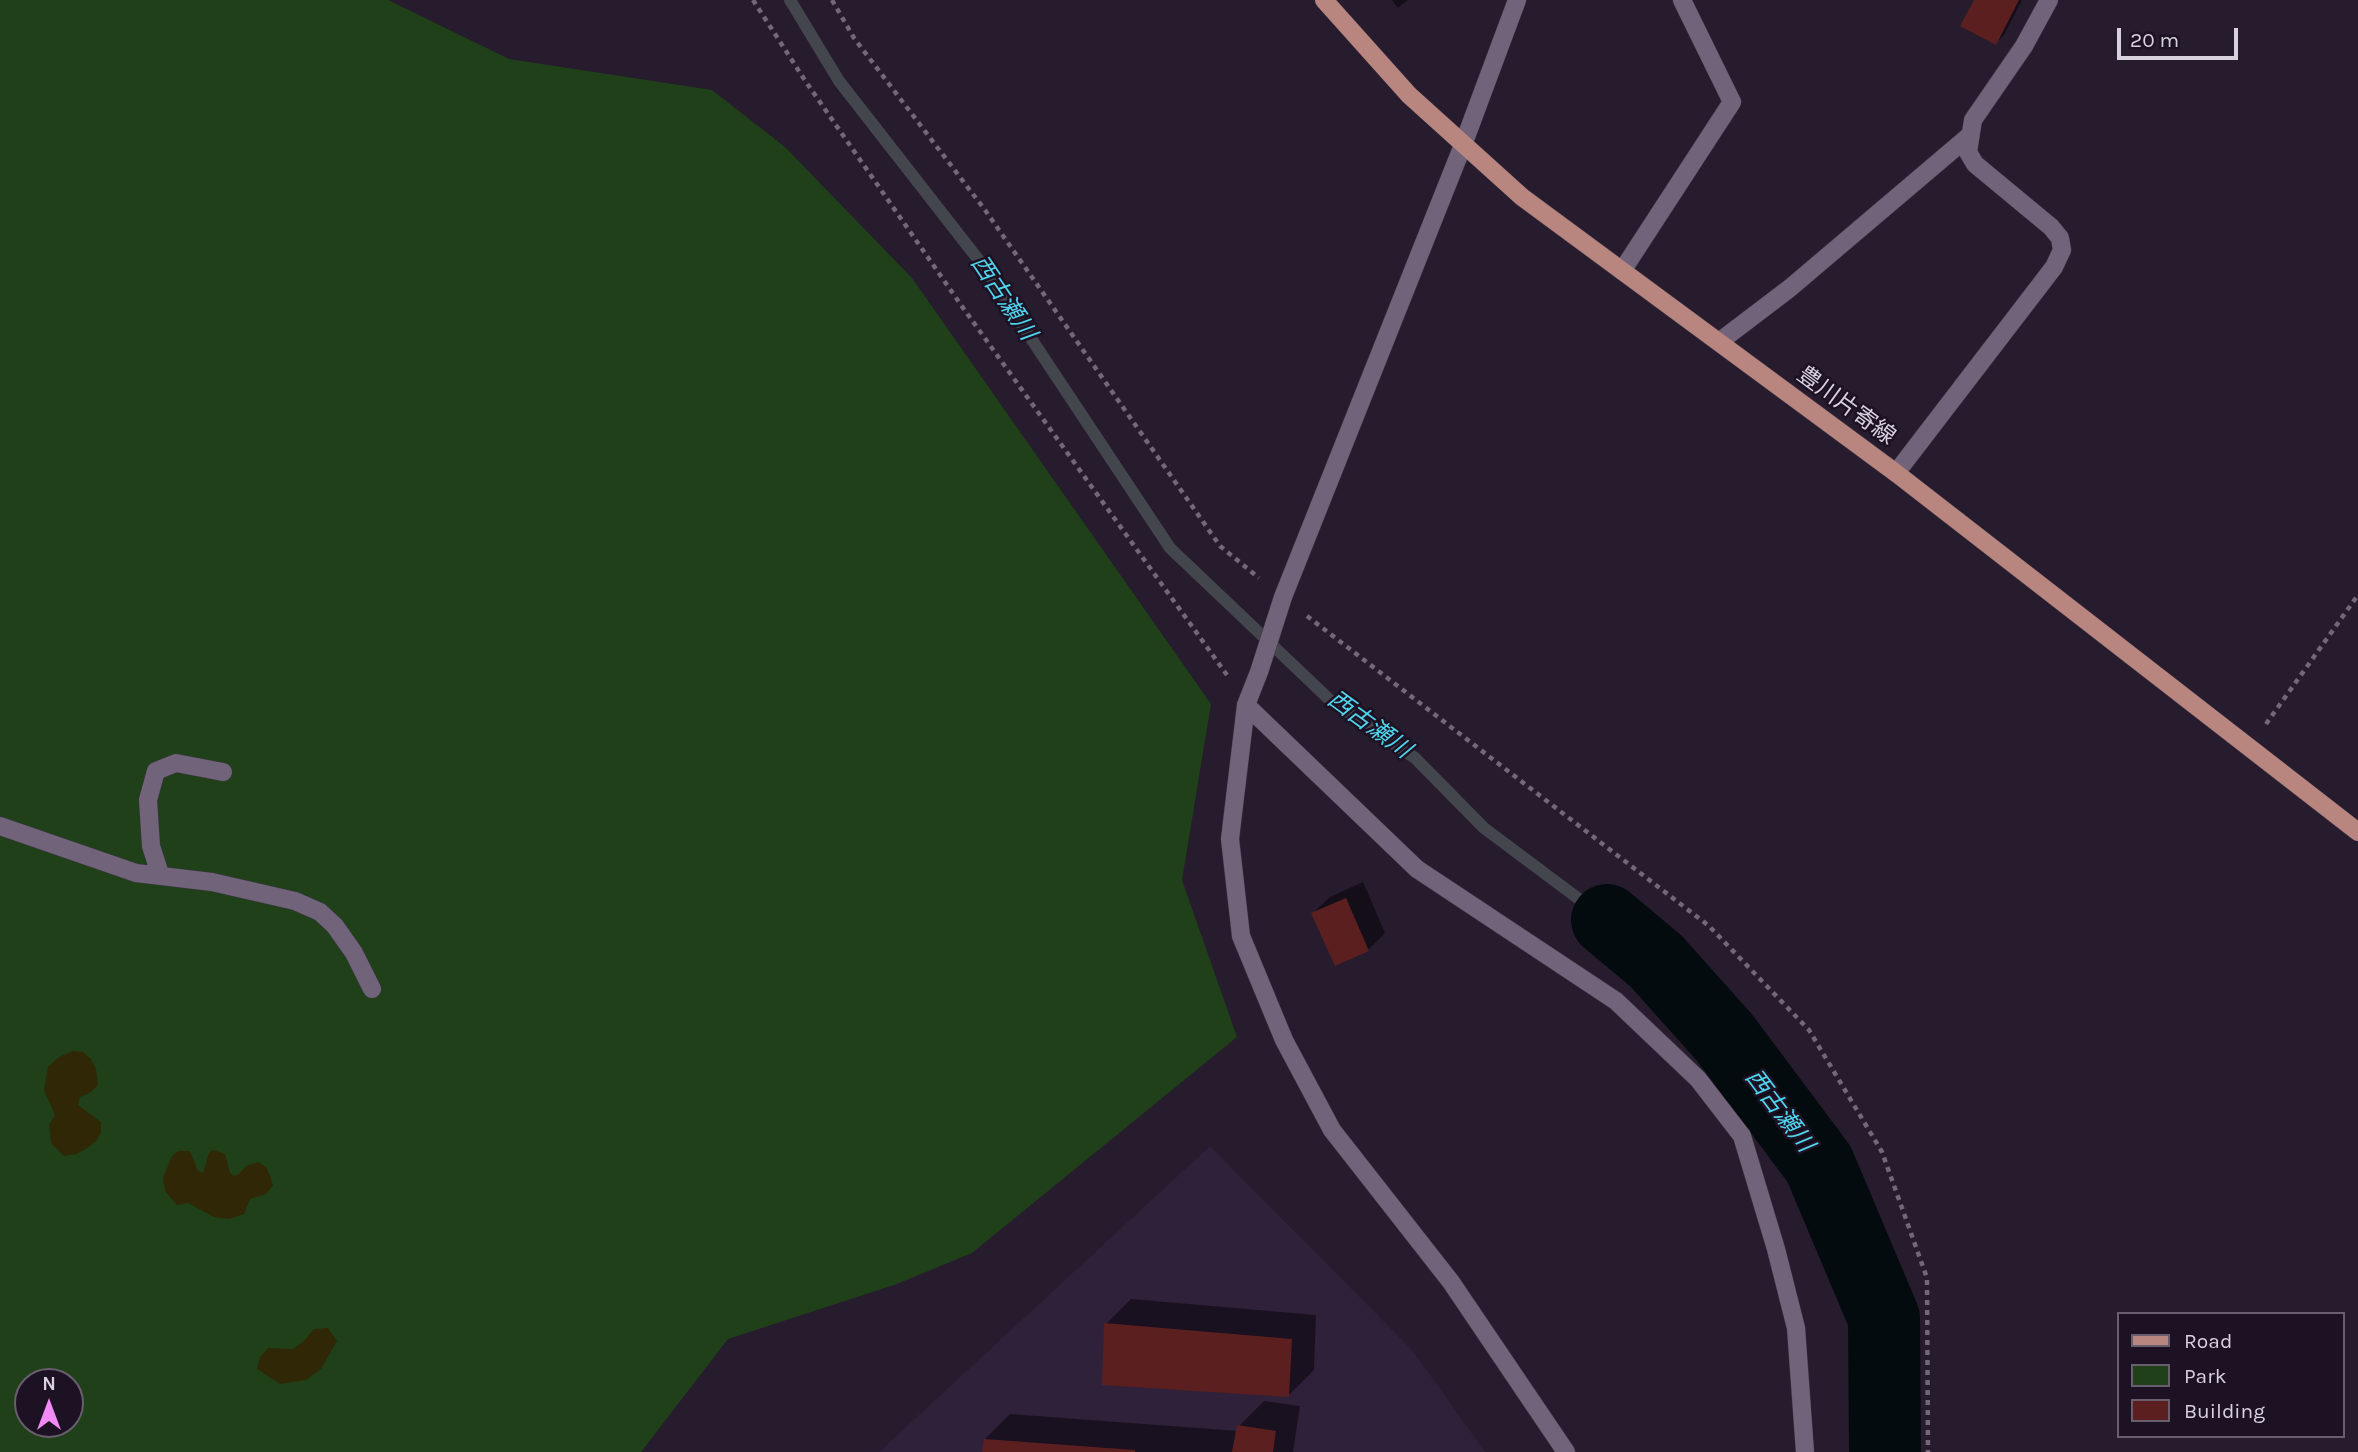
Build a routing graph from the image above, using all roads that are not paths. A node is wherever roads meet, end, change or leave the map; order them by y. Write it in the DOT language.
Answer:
graph roads {
  1 [pos="1324,0"];
  2 [pos="1338,0"];
  3 [pos="1517,0"];
  4 [pos="1682,0"];
  5 [pos="2049,0"];
  6 [pos="1343,24"];
  7 [pos="1969,136"];
  8 [pos="1463,145"];
  9 [pos="1622,271"];
  10 [pos="1718,342"];
  11 [pos="1896,473"];
  12 [pos="1246,705"];
  13 [pos="223,772"];
  14 [pos="0,826"];
  15 [pos="2358,832"];
  16 [pos="160,874"];
  17 [pos="372,989"];
  18 [pos="1566,1452"];
  19 [pos="1805,1452"];
  1 -- 6 [label="main road, 豊川片寄線"];
  2 -- 6 [label="street"];
  3 -- 8 [label="street"];
  4 -- 9 [label="street"];
  5 -- 7 [label="street"];
  6 -- 8 [label="main road, 豊川片寄線"];
  7 -- 10 [label="street"];
  7 -- 11 [label="street"];
  8 -- 9 [label="main road, 豊川片寄線"];
  8 -- 12 [label="street"];
  9 -- 10 [label="main road, 豊川片寄線"];
  10 -- 11 [label="main road, 豊川片寄線"];
  11 -- 15 [label="main road, 豊川片寄線"];
  12 -- 18 [label="street"];
  12 -- 19 [label="street"];
  13 -- 16 [label="street"];
  14 -- 16 [label="street"];
  16 -- 17 [label="street"];
}
